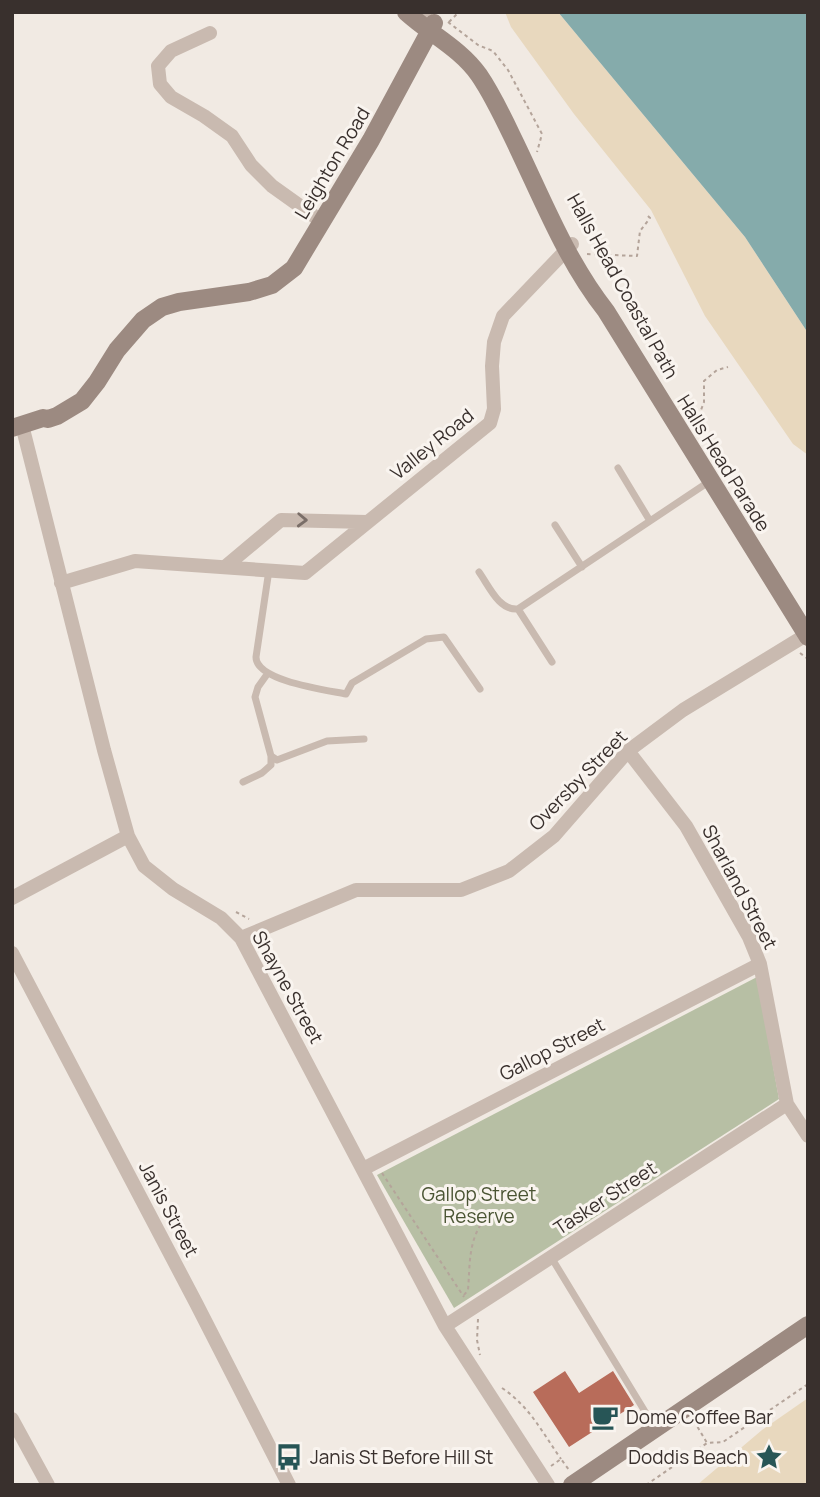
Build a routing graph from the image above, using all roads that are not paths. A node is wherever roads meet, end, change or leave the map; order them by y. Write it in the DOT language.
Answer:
graph roads {
  1 [pos="406,12"];
  2 [pos="432,19"];
  3 [pos="209,33"];
  4 [pos="321,220"];
  5 [pos="575,249"];
  6 [pos="17,426"];
  7 [pos="618,468"];
  8 [pos="710,481"];
  9 [pos="650,521"];
  10 [pos="368,522"];
  11 [pos="555,525"];
  12 [pos="226,566"];
  13 [pos="582,567"];
  14 [pos="269,570"];
  15 [pos="479,572"];
  16 [pos="61,583"];
  17 [pos="518,610"];
  18 [pos="807,636"];
  19 [pos="552,662"];
  20 [pos="268,673"];
  21 [pos="480,689"];
  22 [pos="364,739"];
  23 [pos="628,751"];
  24 [pos="271,756"];
  25 [pos="243,782"];
  26 [pos="128,836"];
  27 [pos="12,898"];
  28 [pos="241,938"];
  29 [pos="12,953"];
  30 [pos="760,964"];
  31 [pos="787,1104"];
  32 [pos="808,1136"];
  33 [pos="369,1165"];
  34 [pos="551,1256"];
  35 [pos="445,1325"];
  36 [pos="808,1325"];
  37 [pos="12,1419"];
  38 [pos="655,1429"];
  39 [pos="569,1478"];
  40 [pos="48,1485"];
  41 [pos="289,1485"];
  42 [pos="548,1485"];
  1 -- 2 [label="street, Halls Head Parade"];
  2 -- 4 [label="street, Leighton Road"];
  2 -- 5 [label="street, Halls Head Parade"];
  3 -- 4 [label="street"];
  4 -- 6 [label="street, Leighton Road"];
  5 -- 8 [label="street, Halls Head Parade"];
  5 -- 10 [label="street, Valley Road"];
  6 -- 16 [label="street, Shayne Street"];
  7 -- 9 [label="lane"];
  8 -- 9 [label="lane"];
  8 -- 18 [label="street, Halls Head Parade"];
  9 -- 13 [label="lane"];
  12 -- 10 [label="street, one-way"];
  10 -- 14 [label="street, Valley Road"];
  11 -- 13 [label="lane"];
  12 -- 14 [label="street, Valley Road"];
  12 -- 16 [label="street, Valley Road"];
  13 -- 17 [label="lane"];
  14 -- 20 [label="lane"];
  15 -- 17 [label="lane"];
  16 -- 26 [label="street, Shayne Street"];
  17 -- 19 [label="lane"];
  18 -- 23 [label="street, Oversby Street"];
  20 -- 21 [label="lane"];
  20 -- 24 [label="lane"];
  22 -- 24 [label="lane"];
  23 -- 28 [label="street, Oversby Street"];
  23 -- 30 [label="street, Sharland Street"];
  24 -- 25 [label="lane"];
  26 -- 27 [label="street"];
  26 -- 28 [label="street, Shayne Street"];
  28 -- 33 [label="street, Shayne Street"];
  29 -- 41 [label="street, Janis Street"];
  30 -- 31 [label="street, Sharland Street"];
  30 -- 33 [label="street, Gallop Street"];
  31 -- 32 [label="street, Sharland Street"];
  31 -- 34 [label="street, Tasker Street"];
  33 -- 35 [label="street, Shayne Street"];
  34 -- 35 [label="street, Tasker Street"];
  34 -- 38 [label="lane"];
  35 -- 42 [label="street, Shayne Street"];
  36 -- 38 [label="street"];
  37 -- 40 [label="street"];
  38 -- 39 [label="street"];
}
